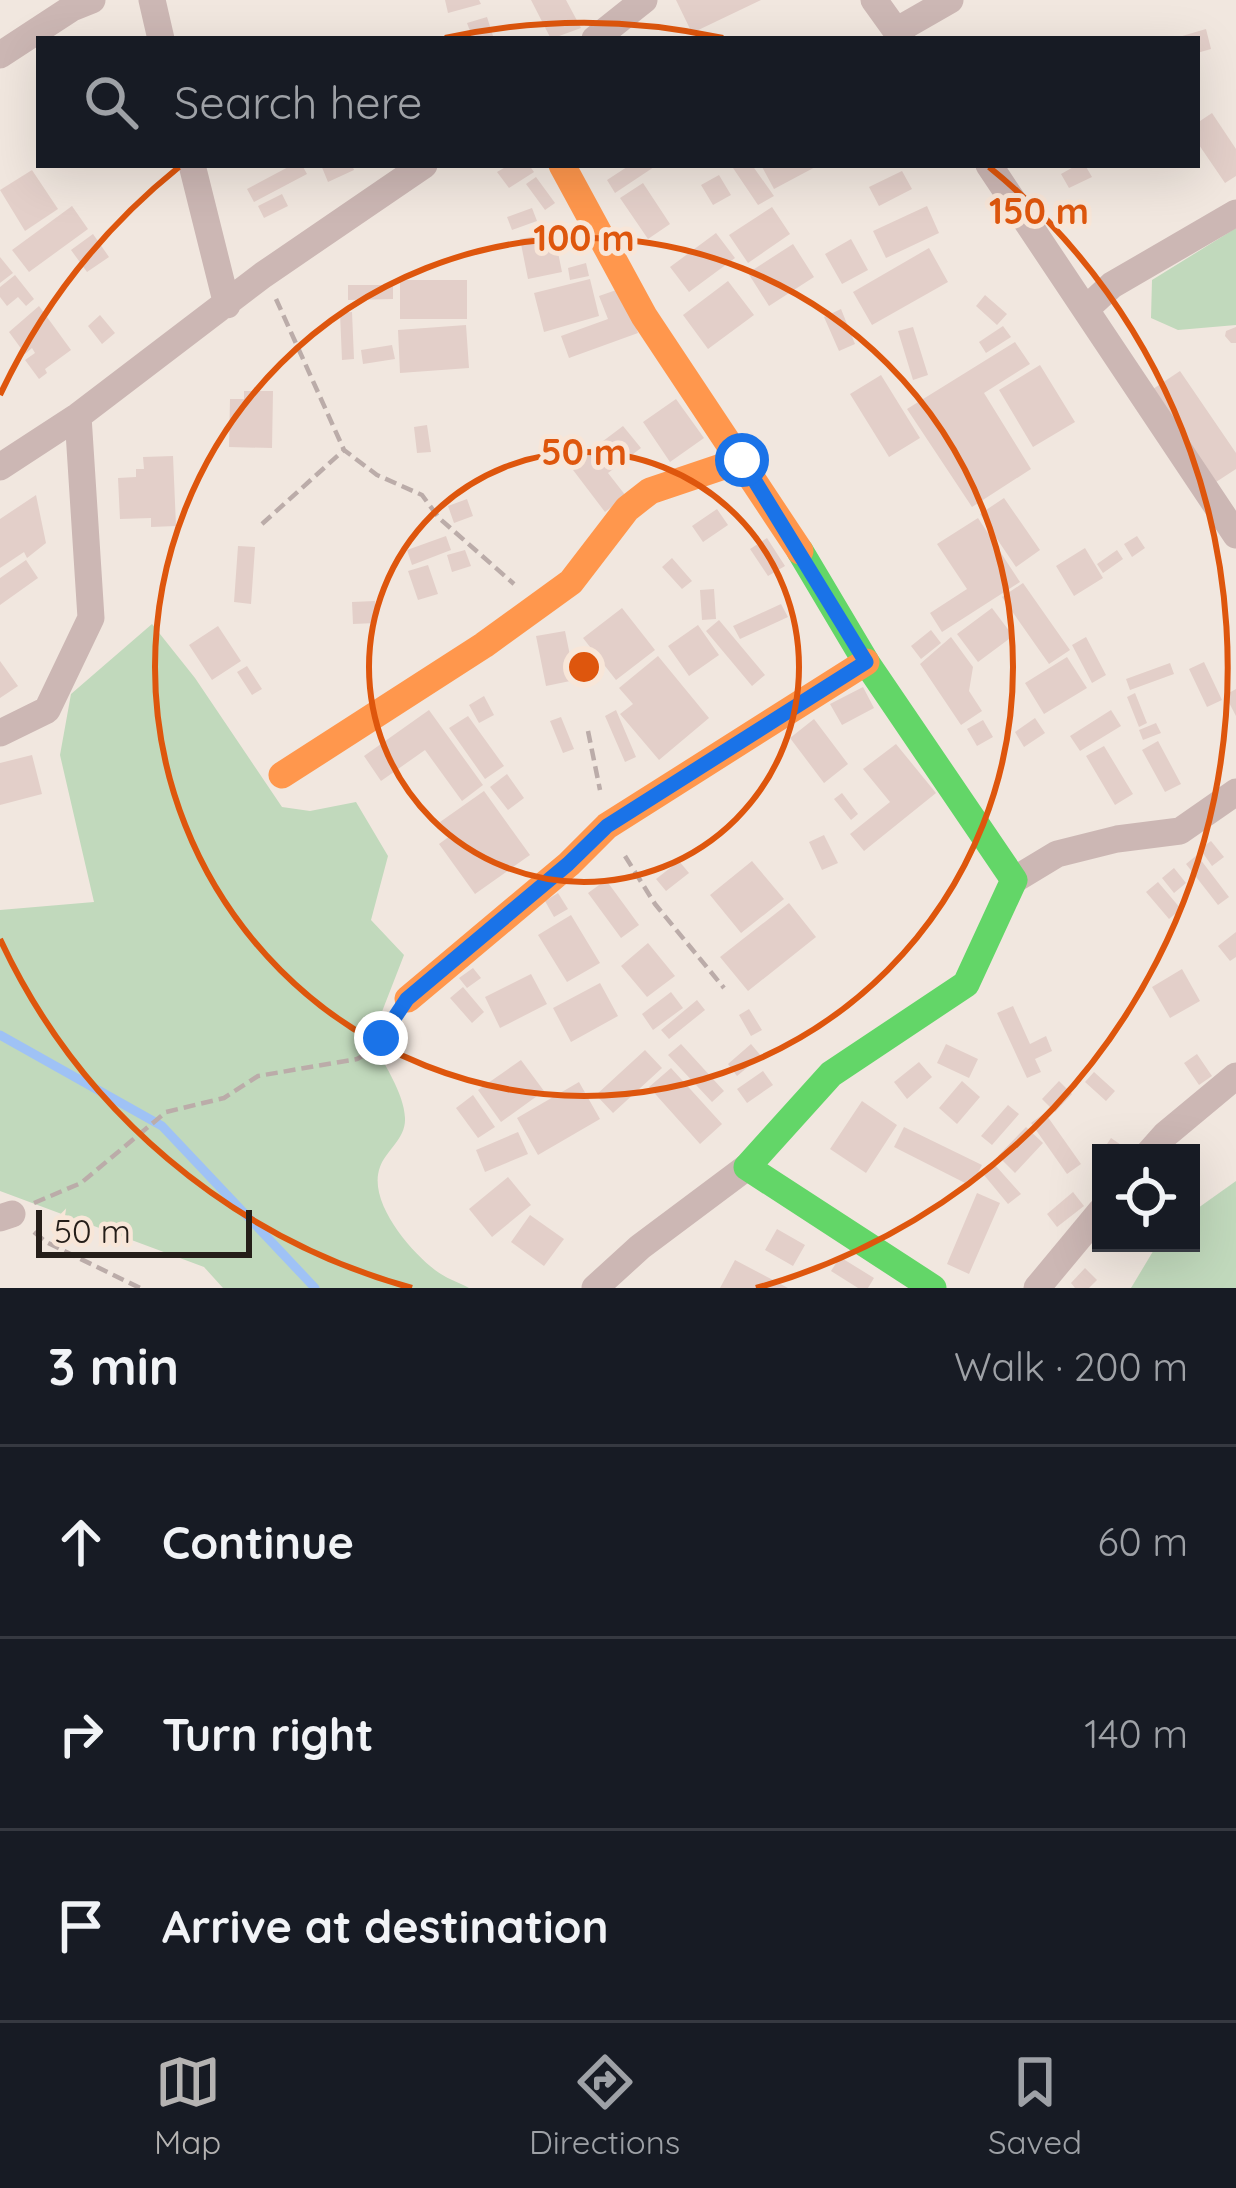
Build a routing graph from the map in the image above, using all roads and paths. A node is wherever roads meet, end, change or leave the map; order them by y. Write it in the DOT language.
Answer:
graph roads {
  1 [pos="92,0"];
  2 [pos="152,0"];
  3 [pos="644,0"];
  4 [pos="874,0"];
  5 [pos="950,0"];
  6 [pos="899,35"];
  7 [pos="160,36"];
  8 [pos="600,36"];
  9 [pos="0,55"];
  10 [pos="193,168"];
  11 [pos="420,168"];
  12 [pos="564,168"];
  13 [pos="991,168"];
  14 [pos="1236,213"];
  15 [pos="263,275"];
  16 [pos="227,305"];
  17 [pos="1087,308"];
  18 [pos="78,416"];
  19 [pos="344,450"];
  20 [pos="742,460"];
  21 [pos="0,467"];
  22 [pos="262,524"];
  23 [pos="1236,536"];
  24 [pos="546,600"];
  25 [pos="866,662"];
  26 [pos="588,731"];
  27 [pos="0,733"];
  28 [pos="282,776"];
  29 [pos="1236,792"];
  30 [pos="607,826"];
  31 [pos="1014,880"];
  32 [pos="724,988"];
  33 [pos="407,999"];
  34 [pos="1236,1076"];
  35 [pos="1158,1144"];
  36 [pos="747,1167"];
  37 [pos="6,1216"];
  38 [pos="1092,1222"];
  39 [pos="140,1288"];
  40 [pos="595,1288"];
  41 [pos="933,1288"];
  42 [pos="1037,1288"];
  1 -- 9 [label="street"];
  2 -- 7 [label="street"];
  3 -- 8 [label="street"];
  4 -- 6 [label="street"];
  5 -- 6 [label="street"];
  10 -- 16 [label="street"];
  11 -- 15 [label="street"];
  12 -- 20 [label="street"];
  13 -- 17 [label="street"];
  14 -- 17 [label="street"];
  15 -- 16 [label="street"];
  15 -- 19 [label="path"];
  16 -- 18 [label="street"];
  17 -- 23 [label="street"];
  18 -- 21 [label="street"];
  18 -- 27 [label="street"];
  19 -- 22 [label="path"];
  19 -- 24 [label="path"];
  20 -- 24 [label="street"];
  20 -- 25 [label="street"];
  24 -- 28 [label="street"];
  25 -- 30 [label="street"];
  25 -- 31 [label="street"];
  26 -- 30 [label="path"];
  29 -- 31 [label="street"];
  30 -- 32 [label="path"];
  30 -- 33 [label="street"];
  31 -- 36 [label="street"];
  33 -- 37 [label="path"];
  34 -- 35 [label="street"];
  36 -- 40 [label="street"];
  36 -- 41 [label="street"];
  37 -- 39 [label="path"];
  38 -- 42 [label="street"];
}
